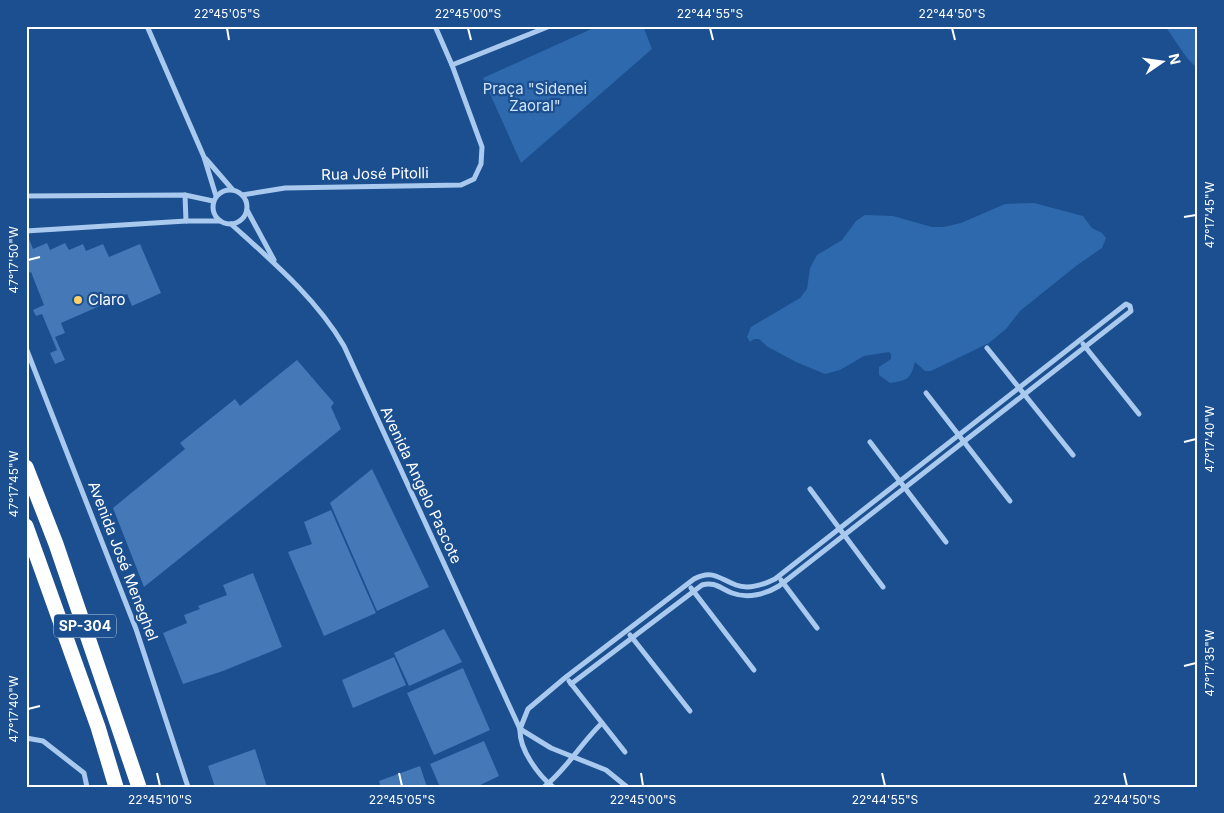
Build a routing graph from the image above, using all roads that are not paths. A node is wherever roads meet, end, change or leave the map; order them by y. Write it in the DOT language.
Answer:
graph roads {
  1 [pos="146,26"];
  2 [pos="435,26"];
  3 [pos="550,26"];
  4 [pos="452,65"];
  5 [pos="204,157"];
  6 [pos="232,189"];
  7 [pos="185,195"];
  8 [pos="242,195"];
  9 [pos="26,196"];
  10 [pos="215,198"];
  11 [pos="247,210"];
  12 [pos="186,221"];
  13 [pos="220,221"];
  14 [pos="231,224"];
  15 [pos="26,231"];
  16 [pos="277,265"];
  17 [pos="1080,340"];
  18 [pos="1085,347"];
  19 [pos="26,348"];
  20 [pos="987,348"];
  21 [pos="1019,388"];
  22 [pos="926,393"];
  23 [pos="1024,394"];
  24 [pos="1139,414"];
  25 [pos="958,435"];
  26 [pos="870,442"];
  27 [pos="964,442"];
  28 [pos="1072,455"];
  29 [pos="26,467"];
  30 [pos="900,481"];
  31 [pos="904,488"];
  32 [pos="810,489"];
  33 [pos="1010,501"];
  34 [pos="26,526"];
  35 [pos="839,528"];
  36 [pos="844,535"];
  37 [pos="946,542"];
  38 [pos="778,576"];
  39 [pos="783,583"];
  40 [pos="688,584"];
  41 [pos="883,587"];
  42 [pos="693,590"];
  43 [pos="817,628"];
  44 [pos="627,630"];
  45 [pos="632,637"];
  46 [pos="754,670"];
  47 [pos="566,677"];
  48 [pos="571,684"];
  49 [pos="690,711"];
  50 [pos="602,723"];
  51 [pos="520,729"];
  52 [pos="26,738"];
  53 [pos="625,752"];
  54 [pos="573,756"];
  55 [pos="549,786"];
  56 [pos="87,787"];
  57 [pos="116,787"];
  58 [pos="139,787"];
  59 [pos="188,787"];
  60 [pos="627,787"];
  1 -- 5 [label="street"];
  2 -- 4 [label="street"];
  3 -- 4 [label="street"];
  4 -- 8 [label="street, Rua José Pitolli"];
  5 -- 6 [label="street"];
  5 -- 10 [label="street"];
  6 -- 8 [label="street"];
  6 -- 10 [label="street"];
  7 -- 9 [label="street"];
  7 -- 10 [label="street"];
  7 -- 12 [label="street"];
  8 -- 11 [label="street"];
  10 -- 13 [label="street"];
  11 -- 14 [label="street"];
  11 -- 16 [label="street, Avenida Angelo Pascote"];
  12 -- 13 [label="street"];
  12 -- 15 [label="street"];
  13 -- 14 [label="street"];
  14 -- 16 [label="street, Avenida Angelo Pascote"];
  16 -- 51 [label="street, Avenida Angelo Pascote"];
  17 -- 18 [label="street"];
  17 -- 18 [label="street"];
  17 -- 21 [label="street"];
  18 -- 23 [label="street"];
  18 -- 24 [label="street"];
  19 -- 59 [label="street, Avenida José Meneghel"];
  20 -- 21 [label="street"];
  21 -- 23 [label="street"];
  21 -- 25 [label="street"];
  22 -- 25 [label="street"];
  23 -- 27 [label="street"];
  23 -- 28 [label="street"];
  25 -- 27 [label="street"];
  25 -- 30 [label="street"];
  26 -- 30 [label="street"];
  27 -- 31 [label="street"];
  27 -- 33 [label="street"];
  29 -- 58 [label="highway, SP-304"];
  30 -- 31 [label="street"];
  30 -- 35 [label="street"];
  31 -- 36 [label="street"];
  31 -- 37 [label="street"];
  32 -- 35 [label="street"];
  34 -- 57 [label="highway, SP-304"];
  35 -- 36 [label="street"];
  35 -- 38 [label="street"];
  36 -- 39 [label="street"];
  36 -- 41 [label="street"];
  38 -- 39 [label="street"];
  38 -- 40 [label="street"];
  39 -- 42 [label="street"];
  39 -- 43 [label="street"];
  40 -- 42 [label="street"];
  40 -- 44 [label="street"];
  42 -- 45 [label="street"];
  42 -- 46 [label="street"];
  44 -- 45 [label="street"];
  44 -- 47 [label="street"];
  45 -- 48 [label="street"];
  45 -- 49 [label="street"];
  47 -- 48 [label="street"];
  47 -- 51 [label="street"];
  48 -- 50 [label="street"];
  50 -- 53 [label="street"];
  50 -- 54 [label="street"];
  51 -- 54 [label="street"];
  51 -- 55 [label="street, Avenida Angelo Pascote"];
  52 -- 56 [label="street"];
  54 -- 55 [label="street"];
  54 -- 60 [label="street"];
}
